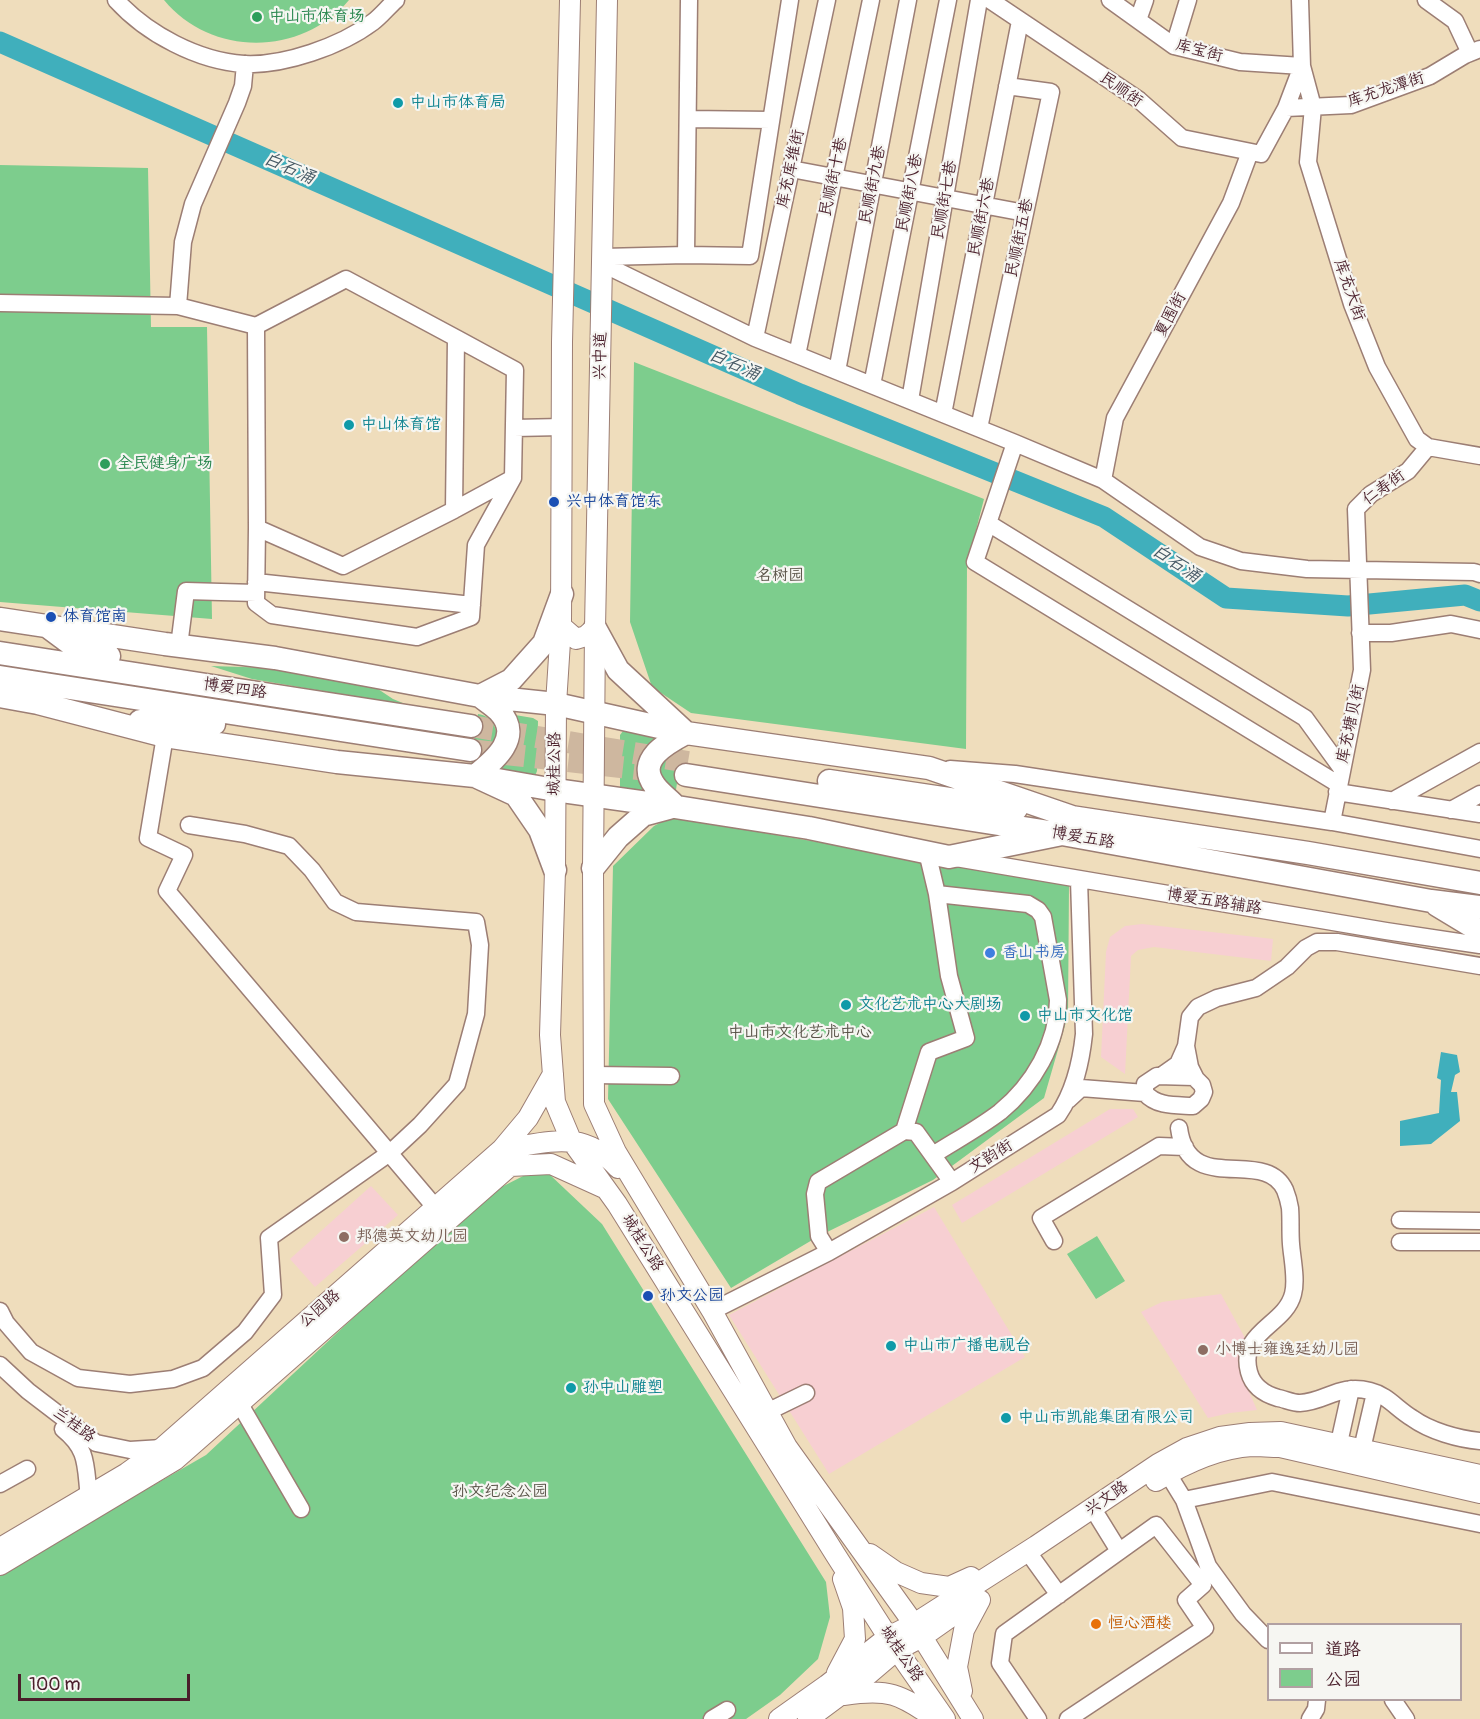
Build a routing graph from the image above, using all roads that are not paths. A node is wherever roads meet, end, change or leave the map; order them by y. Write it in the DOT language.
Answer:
graph roads {
  1 [pos="116,0"];
  2 [pos="396,0"];
  3 [pos="570,0"];
  4 [pos="608,0"];
  5 [pos="689,0"];
  6 [pos="790,0"];
  7 [pos="827,0"];
  8 [pos="871,0"];
  9 [pos="908,0"];
  10 [pos="948,0"];
  11 [pos="979,0"];
  12 [pos="990,0"];
  13 [pos="1110,0"];
  14 [pos="1145,0"];
  15 [pos="1188,0"];
  16 [pos="1300,0"];
  17 [pos="1426,0"];
  18 [pos="1138,20"];
  19 [pos="1020,21"];
  20 [pos="1174,46"];
  21 [pos="1475,51"];
  22 [pos="245,64"];
  23 [pos="1302,66"];
  24 [pos="1007,86"];
  25 [pos="1313,107"];
  26 [pos="1286,108"];
  27 [pos="688,119"];
  28 [pos="771,120"];
  29 [pos="1256,153"];
  30 [pos="791,169"];
  31 [pos="834,177"];
  32 [pos="873,185"];
  33 [pos="910,192"];
  34 [pos="945,198"];
  35 [pos="984,205"];
  36 [pos="1025,213"];
  37 [pos="686,255"];
  38 [pos="603,261"];
  39 [pos="0,303"];
  40 [pos="178,306"];
  41 [pos="256,326"];
  42 [pos="456,338"];
  43 [pos="755,338"];
  44 [pos="797,355"];
  45 [pos="837,371"];
  46 [pos="872,385"];
  47 [pos="910,400"];
  48 [pos="943,414"];
  49 [pos="562,427"];
  50 [pos="514,428"];
  51 [pos="979,428"];
  52 [pos="1428,447"];
  53 [pos="1013,448"];
  54 [pos="1480,456"];
  55 [pos="513,478"];
  56 [pos="1103,480"];
  57 [pos="454,510"];
  58 [pos="988,523"];
  59 [pos="257,528"];
  60 [pos="1358,570"];
  61 [pos="1480,574"];
  62 [pos="256,588"];
  63 [pos="562,594"];
  64 [pos="472,605"];
  65 [pos="0,619"];
  66 [pos="45,625"];
  67 [pos="561,626"];
  68 [pos="595,628"];
  69 [pos="1360,629"];
  70 [pos="1480,630"];
  71 [pos="179,646"];
  72 [pos="0,653"];
  73 [pos="0,677"];
  74 [pos="174,680"];
  75 [pos="0,696"];
  76 [pos="480,696"];
  77 [pos="38,703"];
  78 [pos="556,704"];
  79 [pos="596,712"];
  80 [pos="471,726"];
  81 [pos="686,733"];
  82 [pos="165,736"];
  83 [pos="423,743"];
  84 [pos="470,750"];
  85 [pos="1480,752"];
  86 [pos="687,768"];
  87 [pos="929,768"];
  88 [pos="476,776"];
  89 [pos="1339,782"];
  90 [pos="555,790"];
  91 [pos="1480,794"];
  92 [pos="594,796"];
  93 [pos="1392,801"];
  94 [pos="676,807"];
  95 [pos="1451,810"];
  96 [pos="1480,814"];
  97 [pos="1332,822"];
  98 [pos="189,825"];
  99 [pos="1067,825"];
  100 [pos="1480,849"];
  101 [pos="927,852"];
  102 [pos="949,857"];
  103 [pos="593,868"];
  104 [pos="555,870"];
  105 [pos="1079,880"];
  106 [pos="1480,883"];
  107 [pos="937,894"];
  108 [pos="1431,901"];
  109 [pos="1480,907"];
  110 [pos="1480,931"];
  111 [pos="1480,945"];
  112 [pos="1480,966"];
  113 [pos="1186,1047"];
  114 [pos="1078,1070"];
  115 [pos="553,1074"];
  116 [pos="593,1076"];
  117 [pos="671,1076"];
  118 [pos="1161,1076"];
  119 [pos="1196,1079"];
  120 [pos="1145,1089"];
  121 [pos="1068,1100"];
  122 [pos="1160,1104"];
  123 [pos="1193,1106"];
  124 [pos="1179,1128"];
  125 [pos="904,1131"];
  126 [pos="571,1140"];
  127 [pos="1185,1147"];
  128 [pos="502,1149"];
  129 [pos="389,1153"];
  130 [pos="933,1155"];
  131 [pos="952,1182"];
  132 [pos="606,1189"];
  133 [pos="639,1192"];
  134 [pos="435,1208"];
  135 [pos="1400,1220"];
  136 [pos="1480,1221"];
  137 [pos="1054,1241"];
  138 [pos="1400,1242"];
  139 [pos="1480,1242"];
  140 [pos="829,1252"];
  141 [pos="0,1311"];
  142 [pos="712,1311"];
  143 [pos="0,1365"];
  144 [pos="0,1377"];
  145 [pos="1351,1389"];
  146 [pos="1375,1393"];
  147 [pos="806,1394"];
  148 [pos="235,1396"];
  149 [pos="766,1412"];
  150 [pos="1480,1441"];
  151 [pos="1339,1443"];
  152 [pos="114,1447"];
  153 [pos="162,1448"];
  154 [pos="1362,1449"];
  155 [pos="27,1469"];
  156 [pos="1168,1474"];
  157 [pos="1480,1475"];
  158 [pos="133,1478"];
  159 [pos="0,1484"];
  160 [pos="1480,1493"];
  161 [pos="1184,1500"];
  162 [pos="92,1502"];
  163 [pos="301,1509"];
  164 [pos="1098,1517"];
  165 [pos="1480,1524"];
  166 [pos="855,1543"];
  167 [pos="0,1548"];
  168 [pos="1119,1551"];
  169 [pos="1034,1553"];
  170 [pos="835,1554"];
  171 [pos="0,1565"];
  172 [pos="985,1593"];
  173 [pos="1059,1595"];
  174 [pos="918,1630"];
  175 [pos="1267,1638"];
  176 [pos="893,1643"];
  177 [pos="833,1690"];
  178 [pos="1317,1701"];
  179 [pos="1394,1701"];
  180 [pos="969,1712"];
  181 [pos="779,1719"];
  182 [pos="808,1719"];
  183 [pos="936,1719"];
  184 [pos="945,1719"];
  185 [pos="1038,1719"];
  186 [pos="1068,1719"];
  187 [pos="1310,1719"];
  188 [pos="1406,1719"];
  1 -- 22 [label="street"];
  2 -- 22 [label="street"];
  3 -- 49 [label="main road"];
  4 -- 38 [label="main road, 兴中道"];
  5 -- 27 [label="street"];
  6 -- 28 [label="street"];
  7 -- 30 [label="street, 库充库维街"];
  8 -- 31 [label="street, 民顺街十巷"];
  9 -- 32 [label="street, 民顺街九巷"];
  10 -- 33 [label="street, 民顺街八巷"];
  11 -- 34 [label="street, 民顺街七巷"];
  12 -- 19 [label="street, 民顺街"];
  13 -- 18 [label="street, 库宝街"];
  14 -- 18 [label="street"];
  15 -- 20 [label="street"];
  16 -- 23 [label="street, 库充大街"];
  17 -- 21 [label="street"];
  18 -- 20 [label="street, 库宝街"];
  19 -- 24 [label="street, 民顺街六巷"];
  19 -- 29 [label="street, 民顺街"];
  20 -- 23 [label="street, 库宝街"];
  21 -- 25 [label="street, 库充龙潭街"];
  22 -- 40 [label="street"];
  23 -- 25 [label="street, 库充大街"];
  23 -- 26 [label="street, 库充大街"];
  24 -- 35 [label="street, 民顺街六巷"];
  24 -- 36 [label="street, 民顺街五巷"];
  25 -- 26 [label="street, 库充龙潭街"];
  25 -- 52 [label="street, 库充大街"];
  26 -- 29 [label="street, 库充大街"];
  27 -- 28 [label="street"];
  27 -- 37 [label="street"];
  28 -- 37 [label="street"];
  29 -- 56 [label="street, 夏围街"];
  30 -- 31 [label="street"];
  30 -- 43 [label="street, 库充库维街"];
  31 -- 32 [label="street"];
  31 -- 44 [label="street, 民顺街十巷"];
  32 -- 33 [label="street"];
  32 -- 45 [label="street, 民顺街九巷"];
  33 -- 34 [label="street"];
  33 -- 46 [label="street, 民顺街八巷"];
  34 -- 35 [label="street"];
  34 -- 47 [label="street, 民顺街七巷"];
  35 -- 36 [label="street"];
  35 -- 48 [label="street, 民顺街六巷"];
  36 -- 51 [label="street, 民顺街五巷"];
  37 -- 38 [label="street"];
  38 -- 43 [label="street"];
  38 -- 68 [label="main road, 兴中道"];
  39 -- 40 [label="street"];
  40 -- 41 [label="street"];
  41 -- 42 [label="street"];
  41 -- 59 [label="street"];
  42 -- 50 [label="street"];
  42 -- 57 [label="street"];
  43 -- 44 [label="street"];
  44 -- 45 [label="street"];
  45 -- 46 [label="street"];
  46 -- 47 [label="street"];
  47 -- 48 [label="street"];
  48 -- 51 [label="street"];
  49 -- 50 [label="street"];
  49 -- 63 [label="main road"];
  50 -- 55 [label="street"];
  51 -- 53 [label="street"];
  52 -- 54 [label="street"];
  52 -- 60 [label="street, 仁寿街"];
  53 -- 56 [label="street"];
  53 -- 58 [label="street"];
  55 -- 57 [label="street"];
  55 -- 64 [label="street"];
  56 -- 60 [label="street"];
  57 -- 59 [label="street"];
  58 -- 89 [label="street"];
  58 -- 89 [label="street"];
  59 -- 62 [label="street"];
  60 -- 61 [label="street"];
  60 -- 69 [label="street, 库充塘贝街"];
  62 -- 64 [label="street"];
  62 -- 64 [label="street"];
  62 -- 71 [label="street"];
  63 -- 67 [label="main road"];
  63 -- 76 [label="highway"];
  65 -- 66 [label="highway"];
  66 -- 71 [label="highway"];
  66 -- 74 [label="highway"];
  67 -- 68 [label="main road"];
  67 -- 78 [label="main road"];
  68 -- 79 [label="main road, 兴中道"];
  68 -- 81 [label="highway"];
  69 -- 70 [label="street"];
  69 -- 89 [label="street, 库充塘贝街"];
  71 -- 76 [label="highway"];
  72 -- 74 [label="highway, 博爱四路"];
  73 -- 83 [label="highway, 博爱四路"];
  74 -- 80 [label="highway, 博爱四路"];
  75 -- 77 [label="highway"];
  76 -- 78 [label="highway"];
  76 -- 88 [label="highway"];
  77 -- 82 [label="highway"];
  77 -- 83 [label="highway"];
  78 -- 79 [label="highway"];
  78 -- 90 [label="main road, 城桂公路"];
  79 -- 81 [label="highway"];
  79 -- 92 [label="main road, 城桂公路"];
  81 -- 87 [label="highway"];
  81 -- 94 [label="highway"];
  82 -- 88 [label="highway"];
  82 -- 129 [label="street"];
  83 -- 84 [label="highway, 博爱四路"];
  85 -- 93 [label="street"];
  86 -- 99 [label="highway, 博爱五路"];
  87 -- 97 [label="street"];
  87 -- 99 [label="highway"];
  88 -- 90 [label="highway"];
  88 -- 104 [label="highway"];
  89 -- 93 [label="street"];
  89 -- 97 [label="street, 库充塘贝街"];
  90 -- 92 [label="highway"];
  90 -- 104 [label="main road, 城桂公路"];
  91 -- 95 [label="street"];
  92 -- 94 [label="highway"];
  92 -- 103 [label="main road, 城桂公路"];
  93 -- 95 [label="street"];
  94 -- 101 [label="highway"];
  94 -- 103 [label="highway"];
  95 -- 96 [label="street"];
  97 -- 100 [label="street"];
  98 -- 129 [label="street"];
  99 -- 102 [label="highway"];
  99 -- 106 [label="highway, 博爱五路"];
  99 -- 108 [label="highway, 博爱五路"];
  101 -- 102 [label="highway"];
  101 -- 107 [label="street"];
  102 -- 105 [label="street, 博爱五路辅路"];
  103 -- 116 [label="main road, 城桂公路"];
  104 -- 115 [label="main road, 城桂公路"];
  105 -- 111 [label="street, 博爱五路辅路"];
  105 -- 114 [label="street, 文韵街"];
  107 -- 125 [label="street"];
  107 -- 130 [label="street"];
  108 -- 109 [label="highway, 博爱五路"];
  108 -- 110 [label="highway"];
  112 -- 113 [label="street"];
  113 -- 118 [label="street"];
  113 -- 119 [label="street"];
  114 -- 120 [label="street"];
  114 -- 121 [label="street, 文韵街"];
  115 -- 126 [label="main road, 城桂公路"];
  115 -- 128 [label="main road, 公园路"];
  116 -- 117 [label="street"];
  116 -- 133 [label="main road, 城桂公路"];
  118 -- 119 [label="street"];
  118 -- 120 [label="street"];
  119 -- 123 [label="street"];
  120 -- 121 [label="street"];
  120 -- 122 [label="street"];
  121 -- 131 [label="street, 文韵街"];
  122 -- 123 [label="street"];
  122 -- 124 [label="street"];
  123 -- 124 [label="street"];
  124 -- 127 [label="street"];
  125 -- 130 [label="street"];
  125 -- 140 [label="street"];
  126 -- 128 [label="main road"];
  126 -- 132 [label="main road, 城桂公路"];
  126 -- 133 [label="main road"];
  127 -- 137 [label="street"];
  127 -- 145 [label="street"];
  128 -- 134 [label="main road, 公园路"];
  129 -- 134 [label="street"];
  129 -- 141 [label="street"];
  130 -- 131 [label="street"];
  131 -- 140 [label="street, 文韵街"];
  132 -- 148 [label="main road, 公园路"];
  132 -- 170 [label="main road, 城桂公路"];
  133 -- 142 [label="main road, 城桂公路"];
  134 -- 148 [label="main road, 公园路"];
  135 -- 136 [label="street"];
  138 -- 139 [label="street"];
  140 -- 142 [label="street, 文韵街"];
  142 -- 149 [label="main road, 城桂公路"];
  143 -- 152 [label="street, 兰桂路"];
  144 -- 162 [label="street, 兰桂路"];
  145 -- 146 [label="street"];
  145 -- 151 [label="street"];
  146 -- 150 [label="street"];
  146 -- 154 [label="street"];
  147 -- 149 [label="street"];
  148 -- 153 [label="main road, 公园路"];
  148 -- 158 [label="main road, 公园路"];
  148 -- 163 [label="street"];
  149 -- 166 [label="main road, 城桂公路"];
  151 -- 154 [label="main road, 兴文路"];
  151 -- 169 [label="main road, 兴文路"];
  152 -- 153 [label="street, 兰桂路"];
  152 -- 158 [label="street"];
  153 -- 158 [label="main road, 公园路"];
  154 -- 157 [label="main road, 兴文路"];
  155 -- 159 [label="street"];
  156 -- 160 [label="main road, 兴文路"];
  156 -- 161 [label="street"];
  156 -- 164 [label="main road, 兴文路"];
  158 -- 162 [label="main road, 公园路"];
  161 -- 165 [label="street"];
  161 -- 175 [label="street"];
  162 -- 167 [label="main road, 公园路"];
  162 -- 171 [label="main road, 公园路"];
  164 -- 168 [label="street"];
  164 -- 169 [label="main road, 兴文路"];
  166 -- 169 [label="main road"];
  166 -- 174 [label="main road, 城桂公路"];
  168 -- 173 [label="street"];
  168 -- 186 [label="street"];
  169 -- 172 [label="main road, 兴文路"];
  169 -- 173 [label="street"];
  169 -- 174 [label="main road, 兴文路"];
  170 -- 176 [label="main road, 城桂公路"];
  170 -- 177 [label="main road"];
  172 -- 174 [label="main road, 兴文路"];
  172 -- 180 [label="main road"];
  173 -- 185 [label="street"];
  174 -- 176 [label="main road, 兴文路"];
  174 -- 180 [label="main road, 城桂公路"];
  176 -- 177 [label="main road, 兴文路"];
  176 -- 184 [label="main road, 城桂公路"];
  177 -- 181 [label="main road, 兴文路"];
  177 -- 182 [label="main road, 兴文路"];
  177 -- 183 [label="main road"];
  178 -- 187 [label="street"];
  179 -- 188 [label="street"];
}
